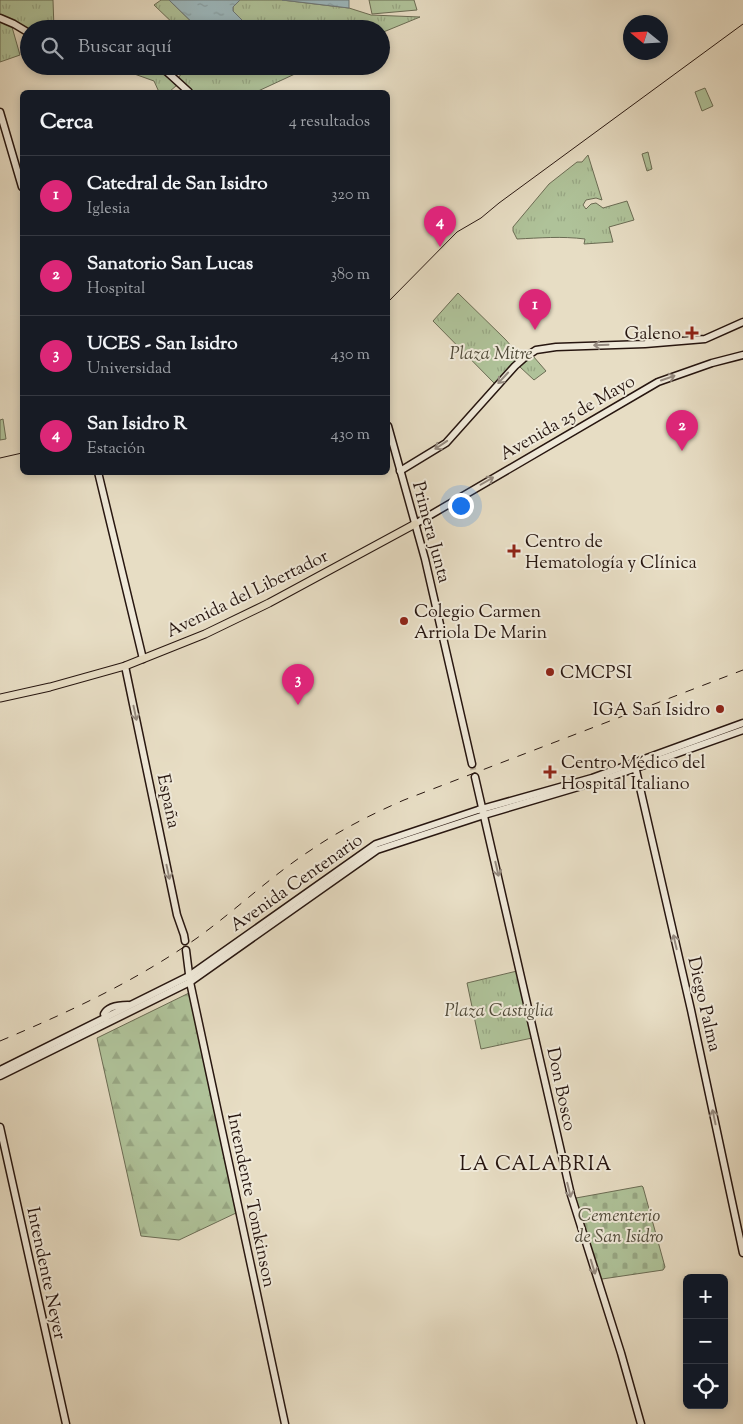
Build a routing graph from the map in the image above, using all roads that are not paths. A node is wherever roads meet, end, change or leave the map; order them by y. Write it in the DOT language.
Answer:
graph roads {
  1 [pos="0,18"];
  2 [pos="20,28"];
  3 [pos="170,75"];
  4 [pos="187,90"];
  5 [pos="0,112"];
  6 [pos="20,180"];
  7 [pos="743,322"];
  8 [pos="743,355"];
  9 [pos="390,434"];
  10 [pos="400,471"];
  11 [pos="99,475"];
  12 [pos="415,524"];
  13 [pos="143,659"];
  14 [pos="125,666"];
  15 [pos="0,698"];
  16 [pos="743,723"];
  17 [pos="743,730"];
  18 [pos="472,764"];
  19 [pos="635,765"];
  20 [pos="475,777"];
  21 [pos="483,812"];
  22 [pos="184,938"];
  23 [pos="186,950"];
  24 [pos="190,979"];
  25 [pos="106,1020"];
  26 [pos="0,1070"];
  27 [pos="0,1076"];
  28 [pos="0,1127"];
  29 [pos="743,1253"];
  30 [pos="66,1424"];
  31 [pos="285,1424"];
  32 [pos="641,1424"];
  1 -- 2 [label="street"];
  3 -- 4 [label="street"];
  5 -- 6 [label="street"];
  7 -- 10 [label="street, one-way"];
  12 -- 8 [label="street, Avenida 25 de Mayo, one-way"];
  9 -- 10 [label="street, Primera Junta"];
  10 -- 12 [label="street, Primera Junta"];
  11 -- 13 [label="street"];
  12 -- 13 [label="main road, Avenida del Libertador"];
  12 -- 18 [label="street, Primera Junta"];
  13 -- 14 [label="main road, Avenida del Libertador"];
  14 -- 15 [label="main road, Avenida del Libertador"];
  14 -- 22 [label="street, España, one-way"];
  16 -- 19 [label="street, Avenida Centenario"];
  17 -- 19 [label="street, Avenida Centenario"];
  19 -- 21 [label="street, Avenida Centenario"];
  29 -- 19 [label="street, Diego Palma, one-way"];
  20 -- 21 [label="street"];
  21 -- 24 [label="street, Avenida Centenario"];
  21 -- 32 [label="street, Don Bosco, one-way"];
  23 -- 24 [label="street"];
  24 -- 25 [label="street, Avenida Centenario"];
  24 -- 25 [label="street, Avenida Centenario"];
  24 -- 31 [label="street, Intendente Tomkinson"];
  25 -- 26 [label="street, Avenida Centenario"];
  25 -- 27 [label="street, Avenida Centenario"];
  28 -- 30 [label="street, Intendente Neyer"];
}
